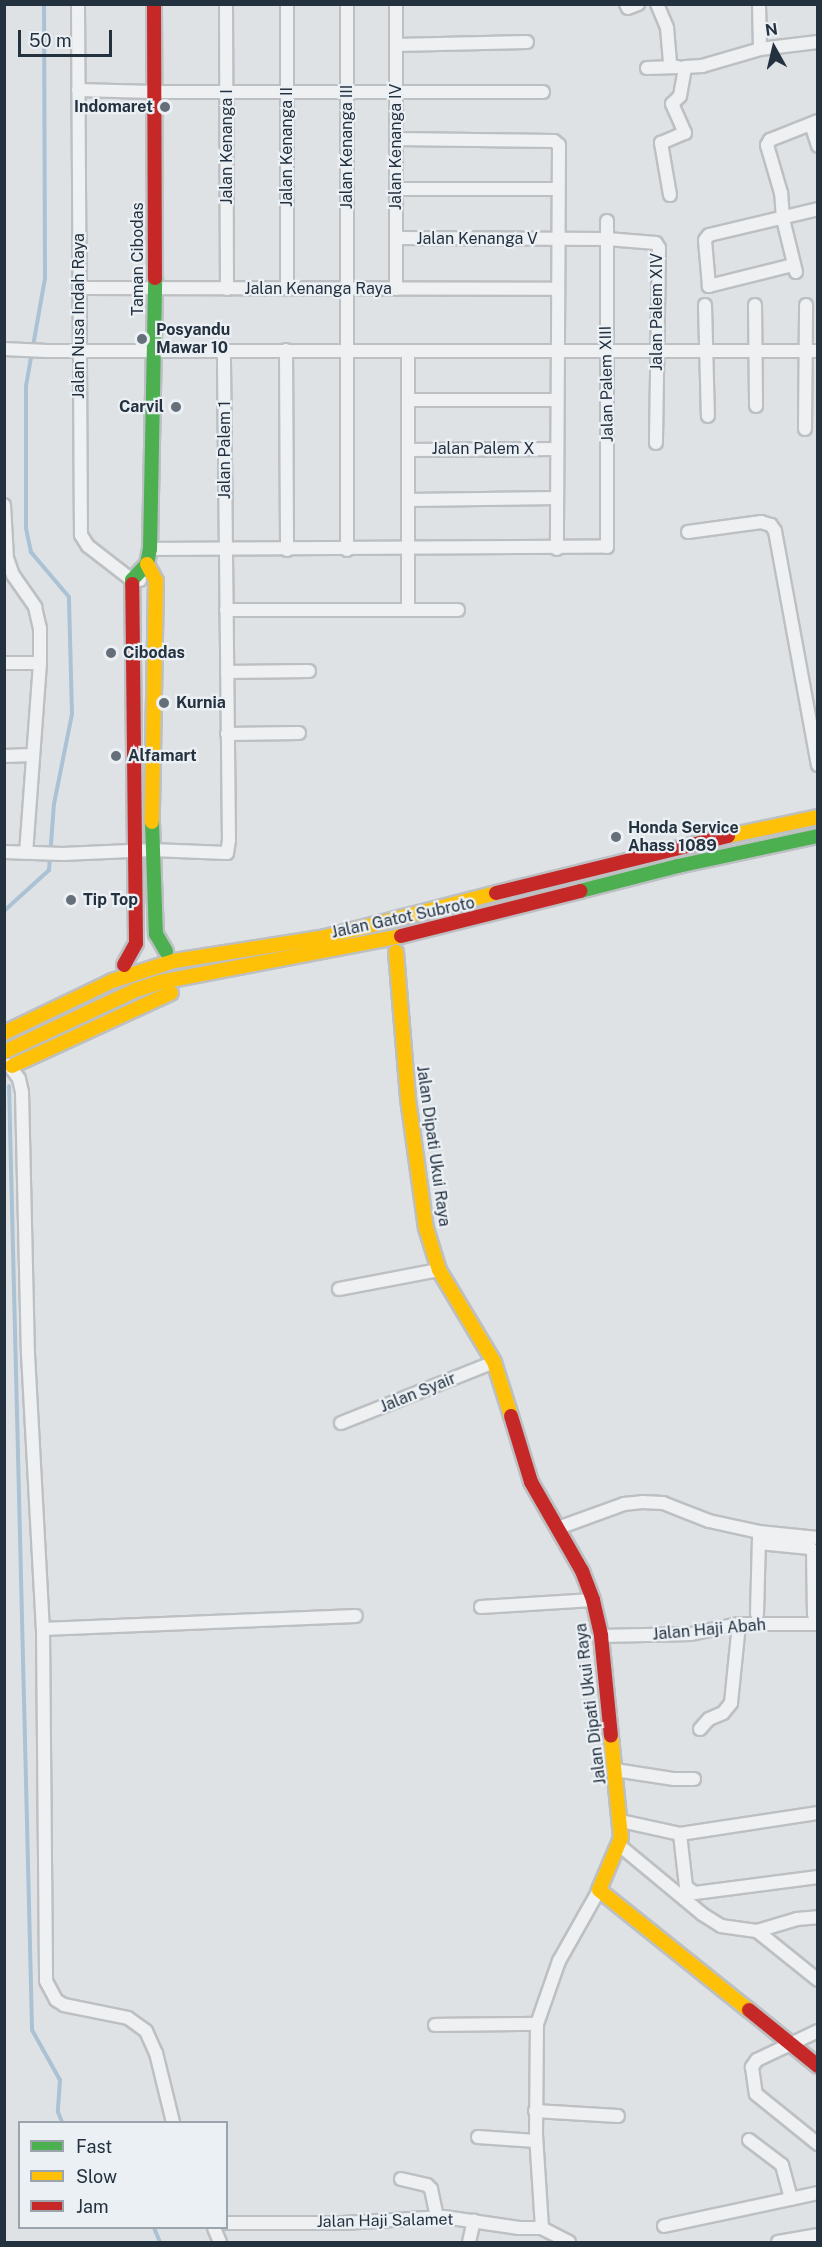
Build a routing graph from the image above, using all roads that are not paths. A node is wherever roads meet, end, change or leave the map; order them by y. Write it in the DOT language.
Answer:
graph roads {
  1 [pos="78,4"];
  2 [pos="154,4"];
  3 [pos="226,4"];
  4 [pos="287,4"];
  5 [pos="347,4"];
  6 [pos="396,4"];
  7 [pos="626,4"];
  8 [pos="638,4"];
  9 [pos="657,4"];
  10 [pos="759,4"];
  11 [pos="528,42"];
  12 [pos="818,42"];
  13 [pos="396,45"];
  14 [pos="760,49"];
  15 [pos="670,66"];
  16 [pos="685,67"];
  17 [pos="647,68"];
  18 [pos="78,90"];
  19 [pos="154,92"];
  20 [pos="226,92"];
  21 [pos="287,92"];
  22 [pos="347,92"];
  23 [pos="396,92"];
  24 [pos="543,92"];
  25 [pos="814,122"];
  26 [pos="396,139"];
  27 [pos="818,146"];
  28 [pos="396,189"];
  29 [pos="558,189"];
  30 [pos="670,195"];
  31 [pos="818,209"];
  32 [pos="783,219"];
  33 [pos="607,221"];
  34 [pos="396,238"];
  35 [pos="558,239"];
  36 [pos="607,239"];
  37 [pos="79,288"];
  38 [pos="155,289"];
  39 [pos="227,289"];
  40 [pos="287,289"];
  41 [pos="347,289"];
  42 [pos="396,289"];
  43 [pos="558,289"];
  44 [pos="705,305"];
  45 [pos="755,305"];
  46 [pos="806,305"];
  47 [pos="4,349"];
  48 [pos="79,350"];
  49 [pos="224,350"];
  50 [pos="286,350"];
  51 [pos="155,351"];
  52 [pos="347,351"];
  53 [pos="408,351"];
  54 [pos="558,351"];
  55 [pos="607,351"];
  56 [pos="658,351"];
  57 [pos="705,351"];
  58 [pos="756,351"];
  59 [pos="811,351"];
  60 [pos="408,400"];
  61 [pos="557,400"];
  62 [pos="756,405"];
  63 [pos="708,416"];
  64 [pos="805,429"];
  65 [pos="656,443"];
  66 [pos="557,449"];
  67 [pos="408,450"];
  68 [pos="557,498"];
  69 [pos="408,500"];
  70 [pos="4,505"];
  71 [pos="688,532"];
  72 [pos="150,549"];
  73 [pos="557,549"];
  74 [pos="226,550"];
  75 [pos="287,550"];
  76 [pos="347,550"];
  77 [pos="408,550"];
  78 [pos="6,558"];
  79 [pos="147,564"];
  80 [pos="9,575"];
  81 [pos="132,580"];
  82 [pos="156,581"];
  83 [pos="408,609"];
  84 [pos="226,610"];
  85 [pos="458,610"];
  86 [pos="4,663"];
  87 [pos="40,663"];
  88 [pos="309,671"];
  89 [pos="227,672"];
  90 [pos="299,733"];
  91 [pos="227,734"];
  92 [pos="33,755"];
  93 [pos="4,756"];
  94 [pos="818,765"];
  95 [pos="818,817"];
  96 [pos="818,836"];
  97 [pos="135,850"];
  98 [pos="152,850"];
  99 [pos="4,852"];
  100 [pos="32,853"];
  101 [pos="428,912"];
  102 [pos="432,930"];
  103 [pos="166,951"];
  104 [pos="396,952"];
  105 [pos="124,965"];
  106 [pos="4,1024"];
  107 [pos="4,1034"];
  108 [pos="4,1052"];
  109 [pos="8,1065"];
  110 [pos="439,1270"];
  111 [pos="339,1289"];
  112 [pos="494,1362"];
  113 [pos="341,1423"];
  114 [pos="558,1528"];
  115 [pos="759,1538"];
  116 [pos="818,1538"];
  117 [pos="593,1600"];
  118 [pos="481,1607"];
  119 [pos="757,1614"];
  120 [pos="356,1616"];
  121 [pos="816,1619"];
  122 [pos="739,1624"];
  123 [pos="43,1629"];
  124 [pos="602,1636"];
  125 [pos="700,1729"];
  126 [pos="615,1770"];
  127 [pos="694,1779"];
  128 [pos="818,1813"];
  129 [pos="621,1821"];
  130 [pos="680,1834"];
  131 [pos="619,1845"];
  132 [pos="818,1877"];
  133 [pos="599,1890"];
  134 [pos="816,1918"];
  135 [pos="757,1930"];
  136 [pos="818,1980"];
  137 [pos="537,2024"];
  138 [pos="435,2025"];
  139 [pos="818,2031"];
  140 [pos="789,2044"];
  141 [pos="818,2066"];
  142 [pos="535,2110"];
  143 [pos="618,2116"];
  144 [pos="173,2121"];
  145 [pos="478,2137"];
  146 [pos="749,2140"];
  147 [pos="536,2141"];
  148 [pos="818,2144"];
  149 [pos="401,2179"];
  150 [pos="818,2193"];
  151 [pos="791,2199"];
  152 [pos="437,2217"];
  153 [pos="474,2221"];
  154 [pos="228,2223"];
  155 [pos="664,2226"];
  156 [pos="542,2228"];
  157 [pos="818,2235"];
  158 [pos="797,2241"];
  159 [pos="470,2242"];
  160 [pos="569,2242"];
  161 [pos="778,2242"];
  1 -- 18 [label="street, Jalan Nusa Indah Raya"];
  2 -- 19 [label="main road, Taman Cibodas"];
  3 -- 20 [label="street, Jalan Kenanga I"];
  4 -- 21 [label="street, Jalan Kenanga II"];
  5 -- 22 [label="street, Jalan Kenanga III"];
  6 -- 13 [label="street, Jalan Kenanga IV"];
  7 -- 8 [label="street"];
  9 -- 15 [label="street"];
  10 -- 14 [label="street"];
  11 -- 13 [label="street"];
  12 -- 14 [label="street"];
  13 -- 23 [label="street, Jalan Kenanga IV"];
  14 -- 16 [label="street"];
  15 -- 16 [label="street"];
  15 -- 17 [label="street"];
  16 -- 30 [label="street"];
  18 -- 19 [label="street"];
  18 -- 37 [label="street, Jalan Nusa Indah Raya"];
  19 -- 20 [label="street"];
  19 -- 38 [label="main road, Taman Cibodas"];
  20 -- 21 [label="street"];
  20 -- 39 [label="street, Jalan Kenanga I"];
  21 -- 22 [label="street"];
  21 -- 40 [label="street, Jalan Kenanga II"];
  22 -- 23 [label="street"];
  22 -- 41 [label="street, Jalan Kenanga III"];
  23 -- 24 [label="street"];
  23 -- 26 [label="street, Jalan Kenanga IV"];
  25 -- 27 [label="street"];
  25 -- 32 [label="street"];
  26 -- 28 [label="street, Jalan Kenanga IV"];
  26 -- 29 [label="street"];
  28 -- 29 [label="street"];
  28 -- 34 [label="street, Jalan Kenanga IV"];
  29 -- 35 [label="street"];
  31 -- 32 [label="street"];
  32 -- 32 [label="street"];
  33 -- 36 [label="street, Jalan Palem XIII"];
  34 -- 35 [label="street, Jalan Kenanga V"];
  34 -- 42 [label="street, Jalan Kenanga IV"];
  35 -- 36 [label="street, Jalan Palem XIV"];
  35 -- 43 [label="street"];
  36 -- 55 [label="street, Jalan Palem XIII"];
  36 -- 56 [label="street, Jalan Palem XIV"];
  37 -- 38 [label="street, Jalan Kenanga Raya"];
  37 -- 48 [label="street, Jalan Nusa Indah Raya"];
  38 -- 39 [label="street, Jalan Kenanga Raya"];
  38 -- 51 [label="main road, Taman Cibodas"];
  39 -- 40 [label="street, Jalan Kenanga Raya"];
  40 -- 41 [label="street, Jalan Kenanga Raya"];
  41 -- 42 [label="street, Jalan Kenanga Raya"];
  41 -- 52 [label="street, Jalan Kenanga III"];
  42 -- 43 [label="street, Jalan Kenanga Raya"];
  43 -- 54 [label="street"];
  44 -- 57 [label="street"];
  45 -- 58 [label="street"];
  46 -- 59 [label="street"];
  47 -- 48 [label="street"];
  48 -- 51 [label="street"];
  48 -- 81 [label="street, Jalan Nusa Indah Raya"];
  49 -- 50 [label="street"];
  49 -- 51 [label="street"];
  49 -- 74 [label="street, Jalan Palem 1"];
  50 -- 52 [label="street"];
  50 -- 75 [label="street"];
  51 -- 72 [label="main road, Taman Cibodas"];
  52 -- 53 [label="street"];
  52 -- 76 [label="street, Jalan Kenanga III"];
  53 -- 54 [label="street"];
  53 -- 60 [label="street"];
  54 -- 55 [label="street"];
  54 -- 61 [label="street"];
  55 -- 56 [label="street"];
  55 -- 73 [label="street, Jalan Palem XIII"];
  56 -- 57 [label="street"];
  56 -- 65 [label="street, Jalan Palem XIV"];
  57 -- 58 [label="street"];
  57 -- 63 [label="street"];
  58 -- 59 [label="street"];
  58 -- 62 [label="street"];
  59 -- 64 [label="street"];
  60 -- 61 [label="street"];
  60 -- 67 [label="street"];
  61 -- 66 [label="street"];
  66 -- 67 [label="street, Jalan Palem X"];
  66 -- 68 [label="street"];
  67 -- 69 [label="street"];
  68 -- 69 [label="street"];
  68 -- 73 [label="street"];
  69 -- 77 [label="street"];
  70 -- 78 [label="street"];
  71 -- 94 [label="street"];
  72 -- 74 [label="street"];
  72 -- 79 [label="main road, Taman Cibodas"];
  73 -- 77 [label="street"];
  74 -- 75 [label="street"];
  74 -- 84 [label="street, Jalan Palem 1"];
  75 -- 76 [label="street"];
  76 -- 77 [label="street"];
  77 -- 83 [label="street"];
  78 -- 80 [label="street"];
  79 -- 81 [label="main road"];
  79 -- 82 [label="main road"];
  80 -- 87 [label="street"];
  81 -- 82 [label="street"];
  81 -- 97 [label="main road"];
  82 -- 98 [label="main road"];
  83 -- 84 [label="street"];
  83 -- 85 [label="street"];
  84 -- 89 [label="street, Jalan Palem 1"];
  86 -- 87 [label="street"];
  87 -- 92 [label="street"];
  88 -- 89 [label="street"];
  89 -- 91 [label="street, Jalan Palem 1"];
  90 -- 91 [label="street"];
  91 -- 98 [label="street, Jalan Palem 1"];
  92 -- 93 [label="street"];
  92 -- 100 [label="street"];
  95 -- 101 [label="main road, Jalan Gatot Subroto"];
  96 -- 102 [label="main road, Jalan Gatot Subroto"];
  97 -- 98 [label="street"];
  97 -- 100 [label="street"];
  97 -- 105 [label="main road"];
  98 -- 103 [label="main road"];
  99 -- 100 [label="street"];
  101 -- 103 [label="main road"];
  101 -- 107 [label="main road, Jalan Gatot Subroto"];
  102 -- 104 [label="main road"];
  102 -- 108 [label="main road, Jalan Gatot Subroto"];
  103 -- 105 [label="main road"];
  104 -- 109 [label="main road"];
  104 -- 110 [label="main road, Jalan Dipati Ukui Raya"];
  105 -- 106 [label="main road"];
  109 -- 123 [label="street"];
  110 -- 111 [label="street"];
  110 -- 112 [label="main road, Jalan Dipati Ukui Raya"];
  112 -- 113 [label="street, Jalan Syair"];
  112 -- 114 [label="main road, Jalan Dipati Ukui Raya"];
  114 -- 115 [label="street"];
  114 -- 117 [label="main road, Jalan Dipati Ukui Raya"];
  115 -- 116 [label="street"];
  115 -- 119 [label="street"];
  115 -- 121 [label="street"];
  117 -- 118 [label="street"];
  117 -- 124 [label="main road, Jalan Dipati Ukui Raya"];
  120 -- 123 [label="street"];
  121 -- 122 [label="street, Jalan Haji Abah"];
  122 -- 124 [label="street, Jalan Haji Abah"];
  122 -- 125 [label="street"];
  123 -- 144 [label="street"];
  124 -- 126 [label="main road, Jalan Dipati Ukui Raya"];
  126 -- 127 [label="street"];
  126 -- 129 [label="main road, Jalan Dipati Ukui Raya"];
  128 -- 130 [label="street"];
  129 -- 130 [label="street"];
  129 -- 131 [label="main road, Jalan Dipati Ukui Raya"];
  130 -- 132 [label="street"];
  131 -- 133 [label="main road, Jalan Dipati Ukui Raya"];
  131 -- 135 [label="street"];
  133 -- 137 [label="street, Jalan Dipati Ukui Raya"];
  133 -- 140 [label="main road"];
  134 -- 135 [label="street"];
  135 -- 136 [label="street"];
  137 -- 138 [label="street"];
  137 -- 142 [label="street, Jalan Dipati Ukui Raya"];
  139 -- 140 [label="street"];
  140 -- 141 [label="main road"];
  140 -- 148 [label="street"];
  142 -- 143 [label="street"];
  142 -- 147 [label="street, Jalan Dipati Ukui Raya"];
  145 -- 147 [label="street"];
  146 -- 151 [label="street"];
  147 -- 156 [label="street, Jalan Dipati Ukui Raya"];
  149 -- 152 [label="street"];
  150 -- 151 [label="street"];
  151 -- 155 [label="street"];
  152 -- 153 [label="street, Jalan Haji Salamet"];
  152 -- 154 [label="street, Jalan Haji Salamet"];
  153 -- 156 [label="street, Jalan Haji Salamet"];
  153 -- 159 [label="street"];
  156 -- 160 [label="street"];
  157 -- 158 [label="street"];
  158 -- 161 [label="street"];
}
